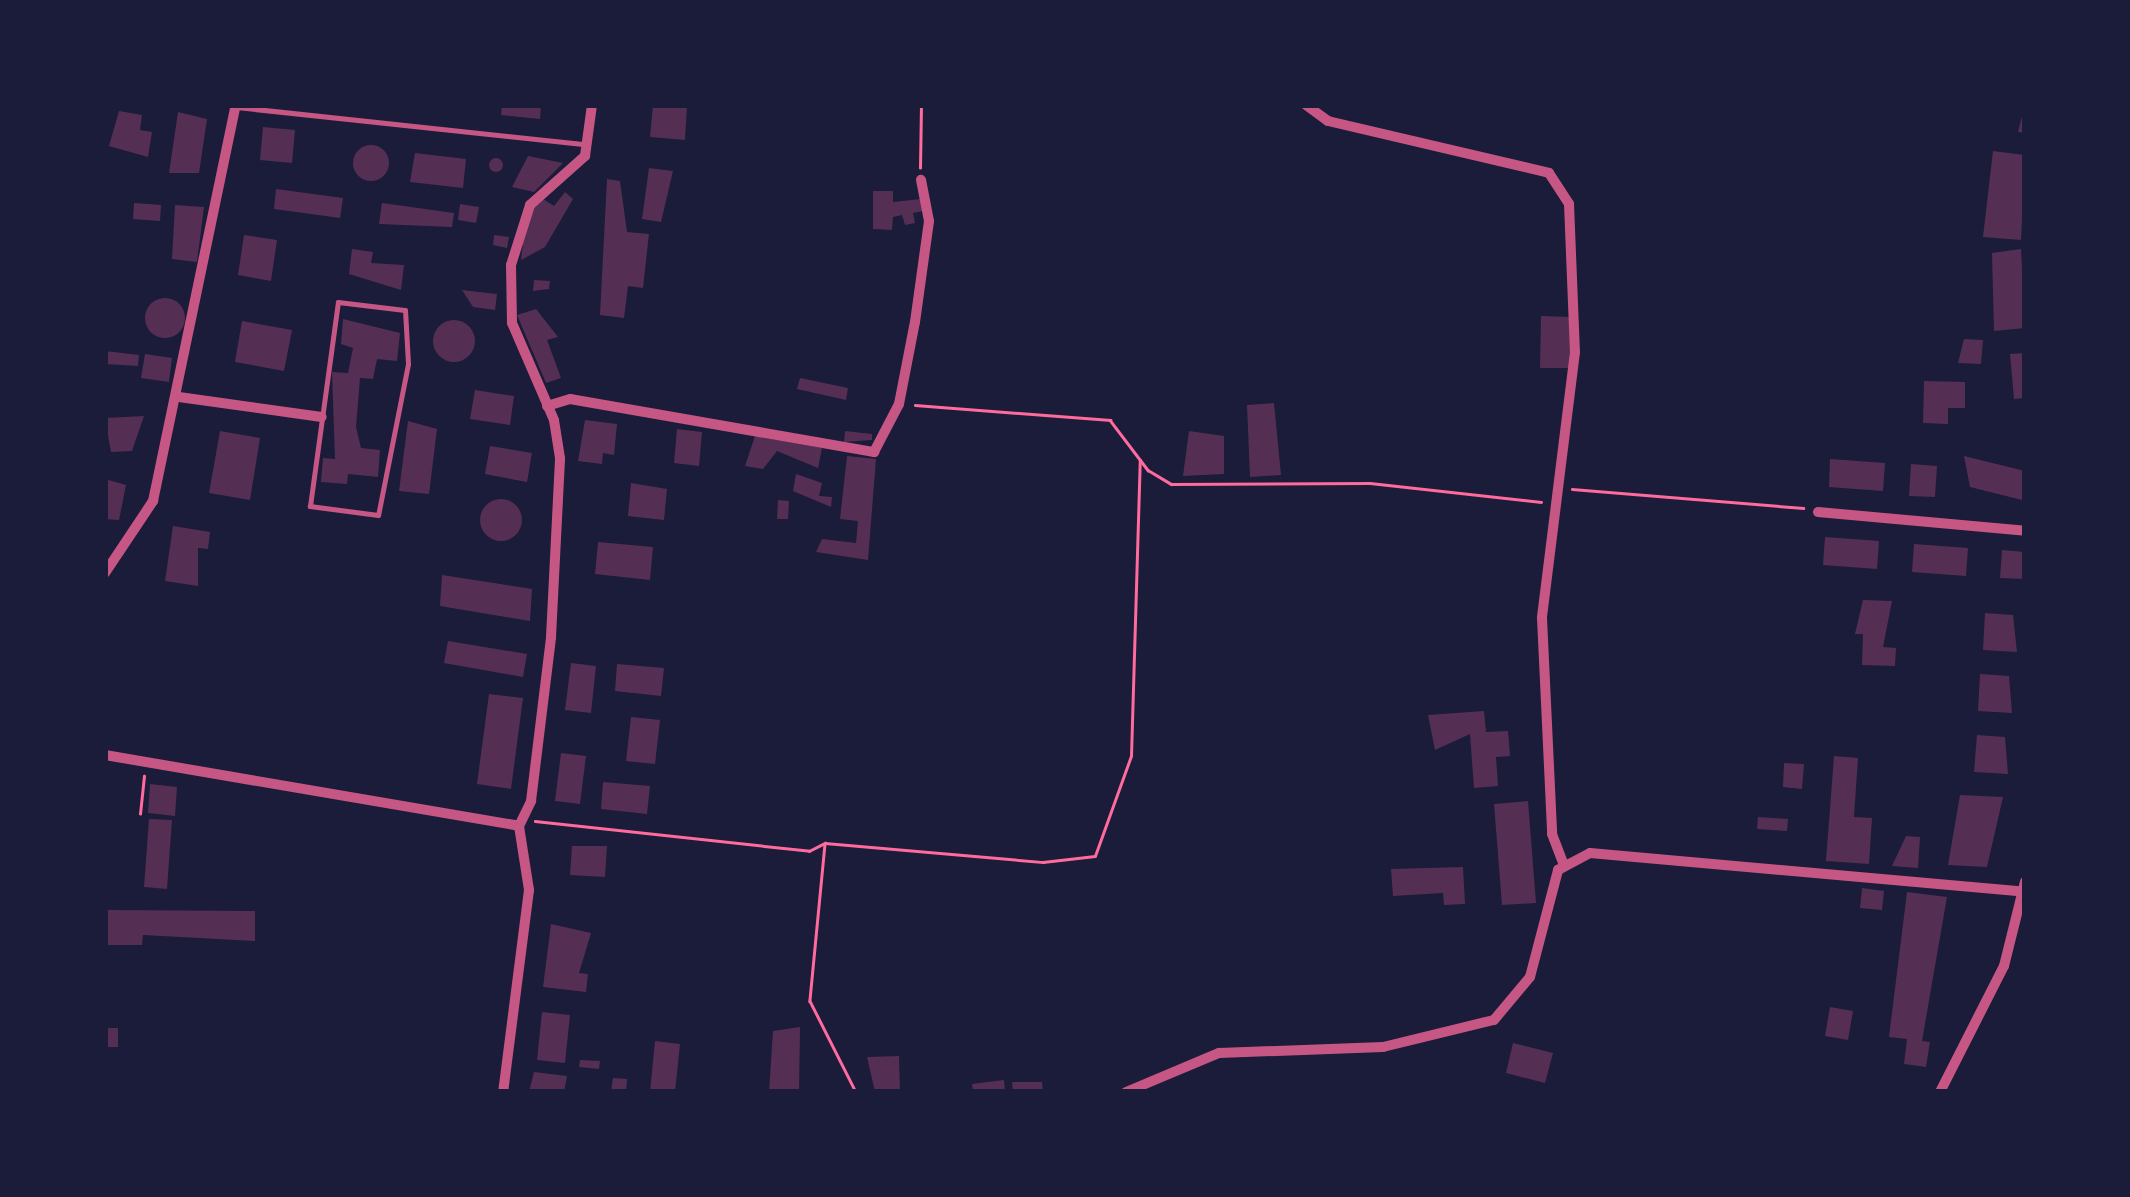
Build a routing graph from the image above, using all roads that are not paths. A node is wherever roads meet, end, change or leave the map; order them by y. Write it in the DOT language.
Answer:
graph roads {
  1 [pos="592,105"];
  2 [pos="1306,105"];
  3 [pos="236,106"];
  4 [pos="585,144"];
  5 [pos="921,180"];
  6 [pos="180,396"];
  7 [pos="548,406"];
  8 [pos="322,417"];
  9 [pos="1818,512"];
  10 [pos="2025,531"];
  11 [pos="105,574"];
  12 [pos="105,755"];
  13 [pos="519,826"];
  14 [pos="1563,863"];
  15 [pos="2023,888"];
  16 [pos="503,1092"];
  17 [pos="1126,1092"];
  18 [pos="1940,1092"];
  1 -- 4 [label="street"];
  2 -- 14 [label="street"];
  3 -- 4 [label="lane"];
  3 -- 6 [label="street"];
  4 -- 7 [label="street"];
  5 -- 7 [label="street"];
  6 -- 8 [label="street"];
  6 -- 11 [label="street"];
  7 -- 13 [label="street"];
  8 -- 8 [label="lane"];
  9 -- 10 [label="street"];
  12 -- 13 [label="street"];
  13 -- 16 [label="street"];
  14 -- 15 [label="street"];
  14 -- 17 [label="street"];
  15 -- 18 [label="street"];
}
